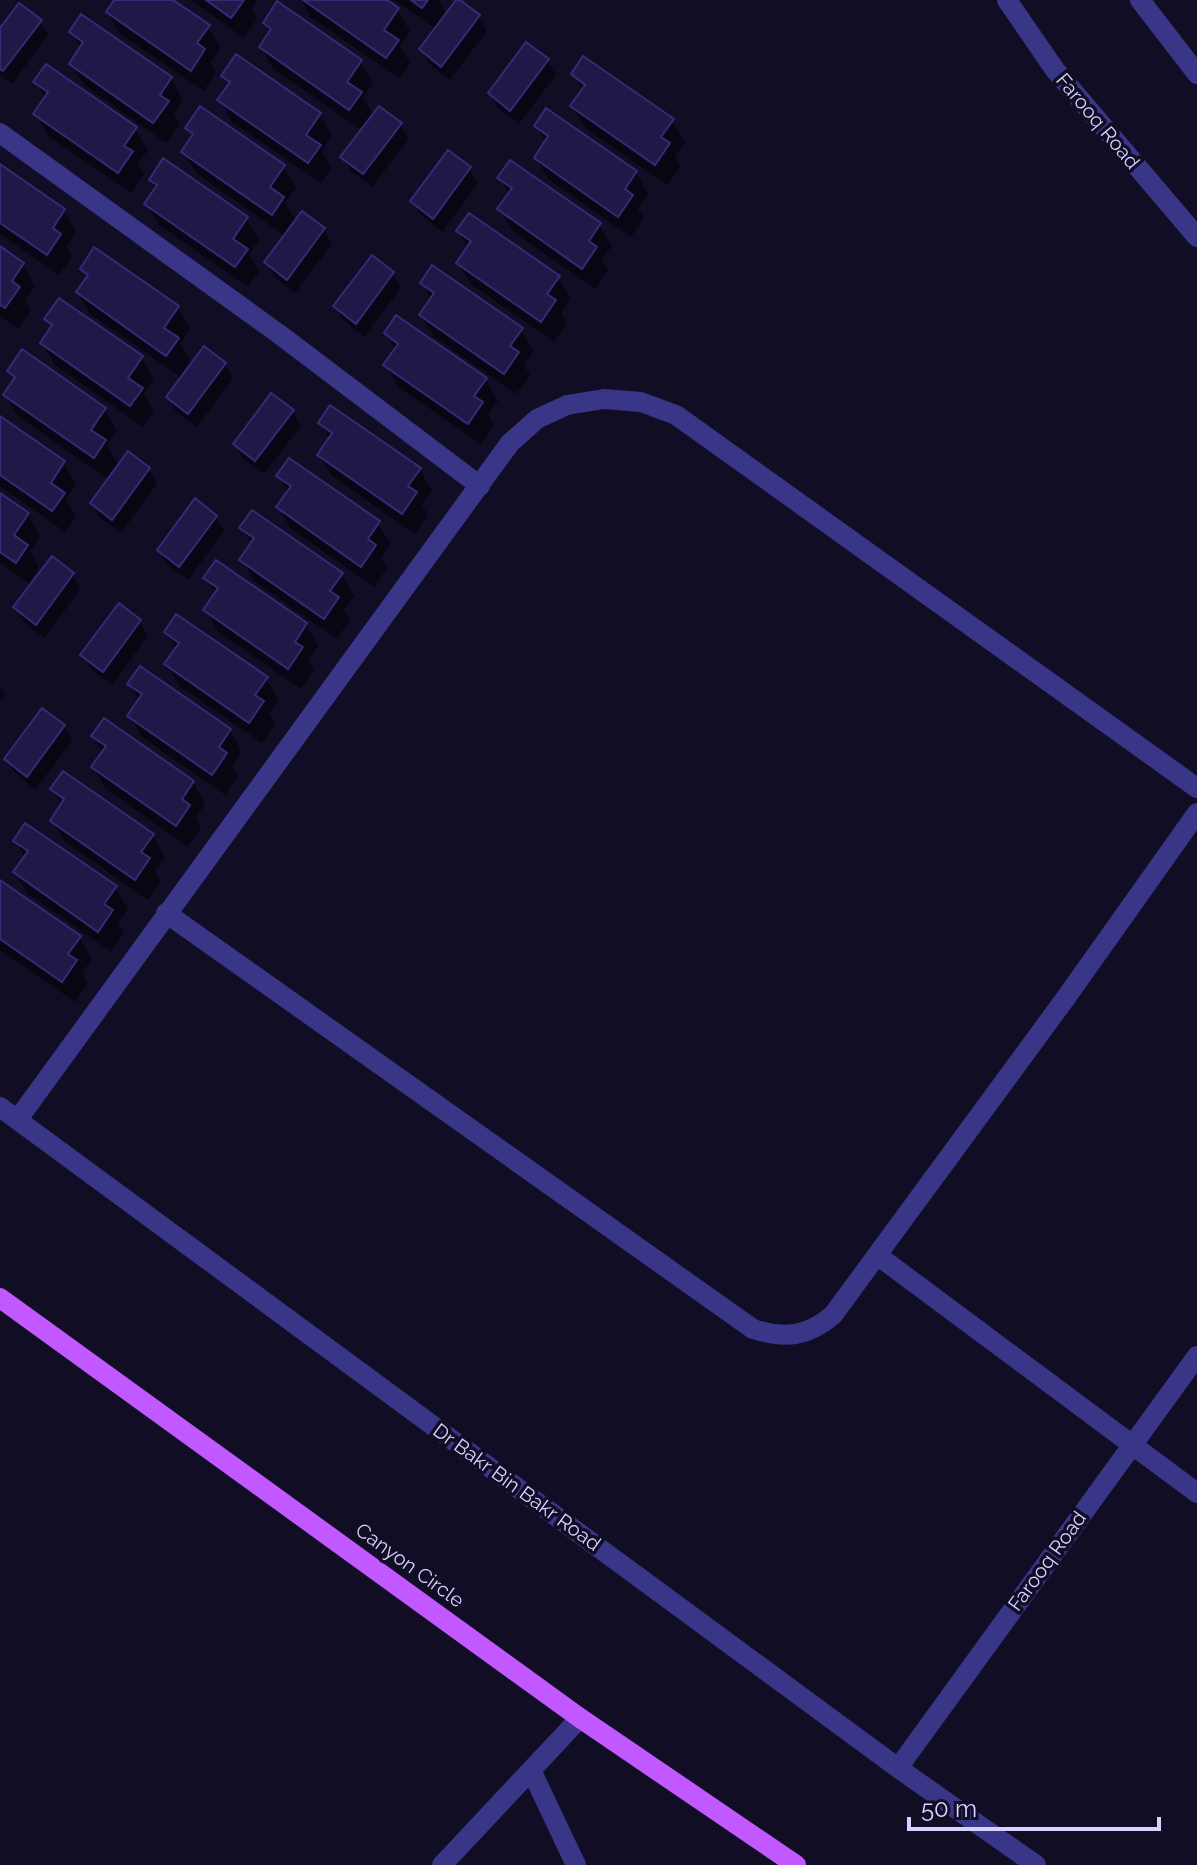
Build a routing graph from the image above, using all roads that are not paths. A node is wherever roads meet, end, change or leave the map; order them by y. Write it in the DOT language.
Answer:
graph roads {
  1 [pos="1007,0"];
  2 [pos="1140,0"];
  3 [pos="1197,74"];
  4 [pos="0,133"];
  5 [pos="1197,237"];
  6 [pos="480,486"];
  7 [pos="1197,788"];
  8 [pos="1197,813"];
  9 [pos="166,913"];
  10 [pos="0,1107"];
  11 [pos="18,1119"];
  12 [pos="877,1255"];
  13 [pos="0,1298"];
  14 [pos="1197,1356"];
  15 [pos="1131,1445"];
  16 [pos="1197,1493"];
  17 [pos="580,1718"];
  18 [pos="898,1768"];
  19 [pos="531,1770"];
  20 [pos="442,1865"];
  21 [pos="576,1865"];
  22 [pos="796,1865"];
  23 [pos="1036,1865"];
  1 -- 5 [label="street, Farooq Road"];
  2 -- 3 [label="street"];
  4 -- 6 [label="street"];
  6 -- 7 [label="street"];
  6 -- 9 [label="street"];
  8 -- 12 [label="street"];
  9 -- 11 [label="street"];
  9 -- 12 [label="street"];
  10 -- 11 [label="street, Dr Bakr Bin Bakr Road"];
  11 -- 18 [label="street, Dr Bakr Bin Bakr Road"];
  12 -- 15 [label="street"];
  13 -- 17 [label="main road, Canyon Circle"];
  14 -- 15 [label="street, Farooq Road"];
  15 -- 16 [label="street"];
  15 -- 18 [label="street, Farooq Road"];
  17 -- 19 [label="street"];
  17 -- 22 [label="main road, Canyon Circle"];
  18 -- 23 [label="street, Dr Bakr Bin Bakr Road"];
  19 -- 20 [label="street"];
  19 -- 21 [label="street"];
}
